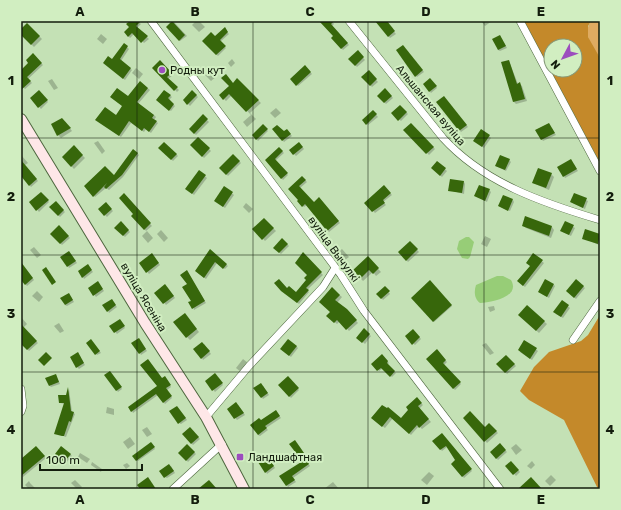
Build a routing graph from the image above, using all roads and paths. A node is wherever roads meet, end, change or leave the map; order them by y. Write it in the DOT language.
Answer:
graph roads {
  1 [pos="151,21"];
  2 [pos="349,21"];
  3 [pos="520,21"];
  4 [pos="21,119"];
  5 [pos="600,171"];
  6 [pos="600,220"];
  7 [pos="336,268"];
  8 [pos="600,301"];
  9 [pos="572,340"];
  10 [pos="21,389"];
  11 [pos="21,412"];
  12 [pos="206,417"];
  13 [pos="222,444"];
  14 [pos="173,489"];
  15 [pos="244,489"];
  16 [pos="500,489"];
  1 -- 7 [label="street, вуліца Вычулкі"];
  2 -- 6 [label="street, Альшанская вуліца"];
  3 -- 5 [label="street"];
  4 -- 12 [label="street, вуліца Ясеніна"];
  7 -- 12 [label="street"];
  7 -- 16 [label="street, вуліца Вычулкі"];
  8 -- 9 [label="street"];
  10 -- 11 [label="street"];
  12 -- 13 [label="street, вуліца Ясеніна"];
  13 -- 14 [label="street"];
  13 -- 15 [label="street, вуліца Ясеніна"];
}
